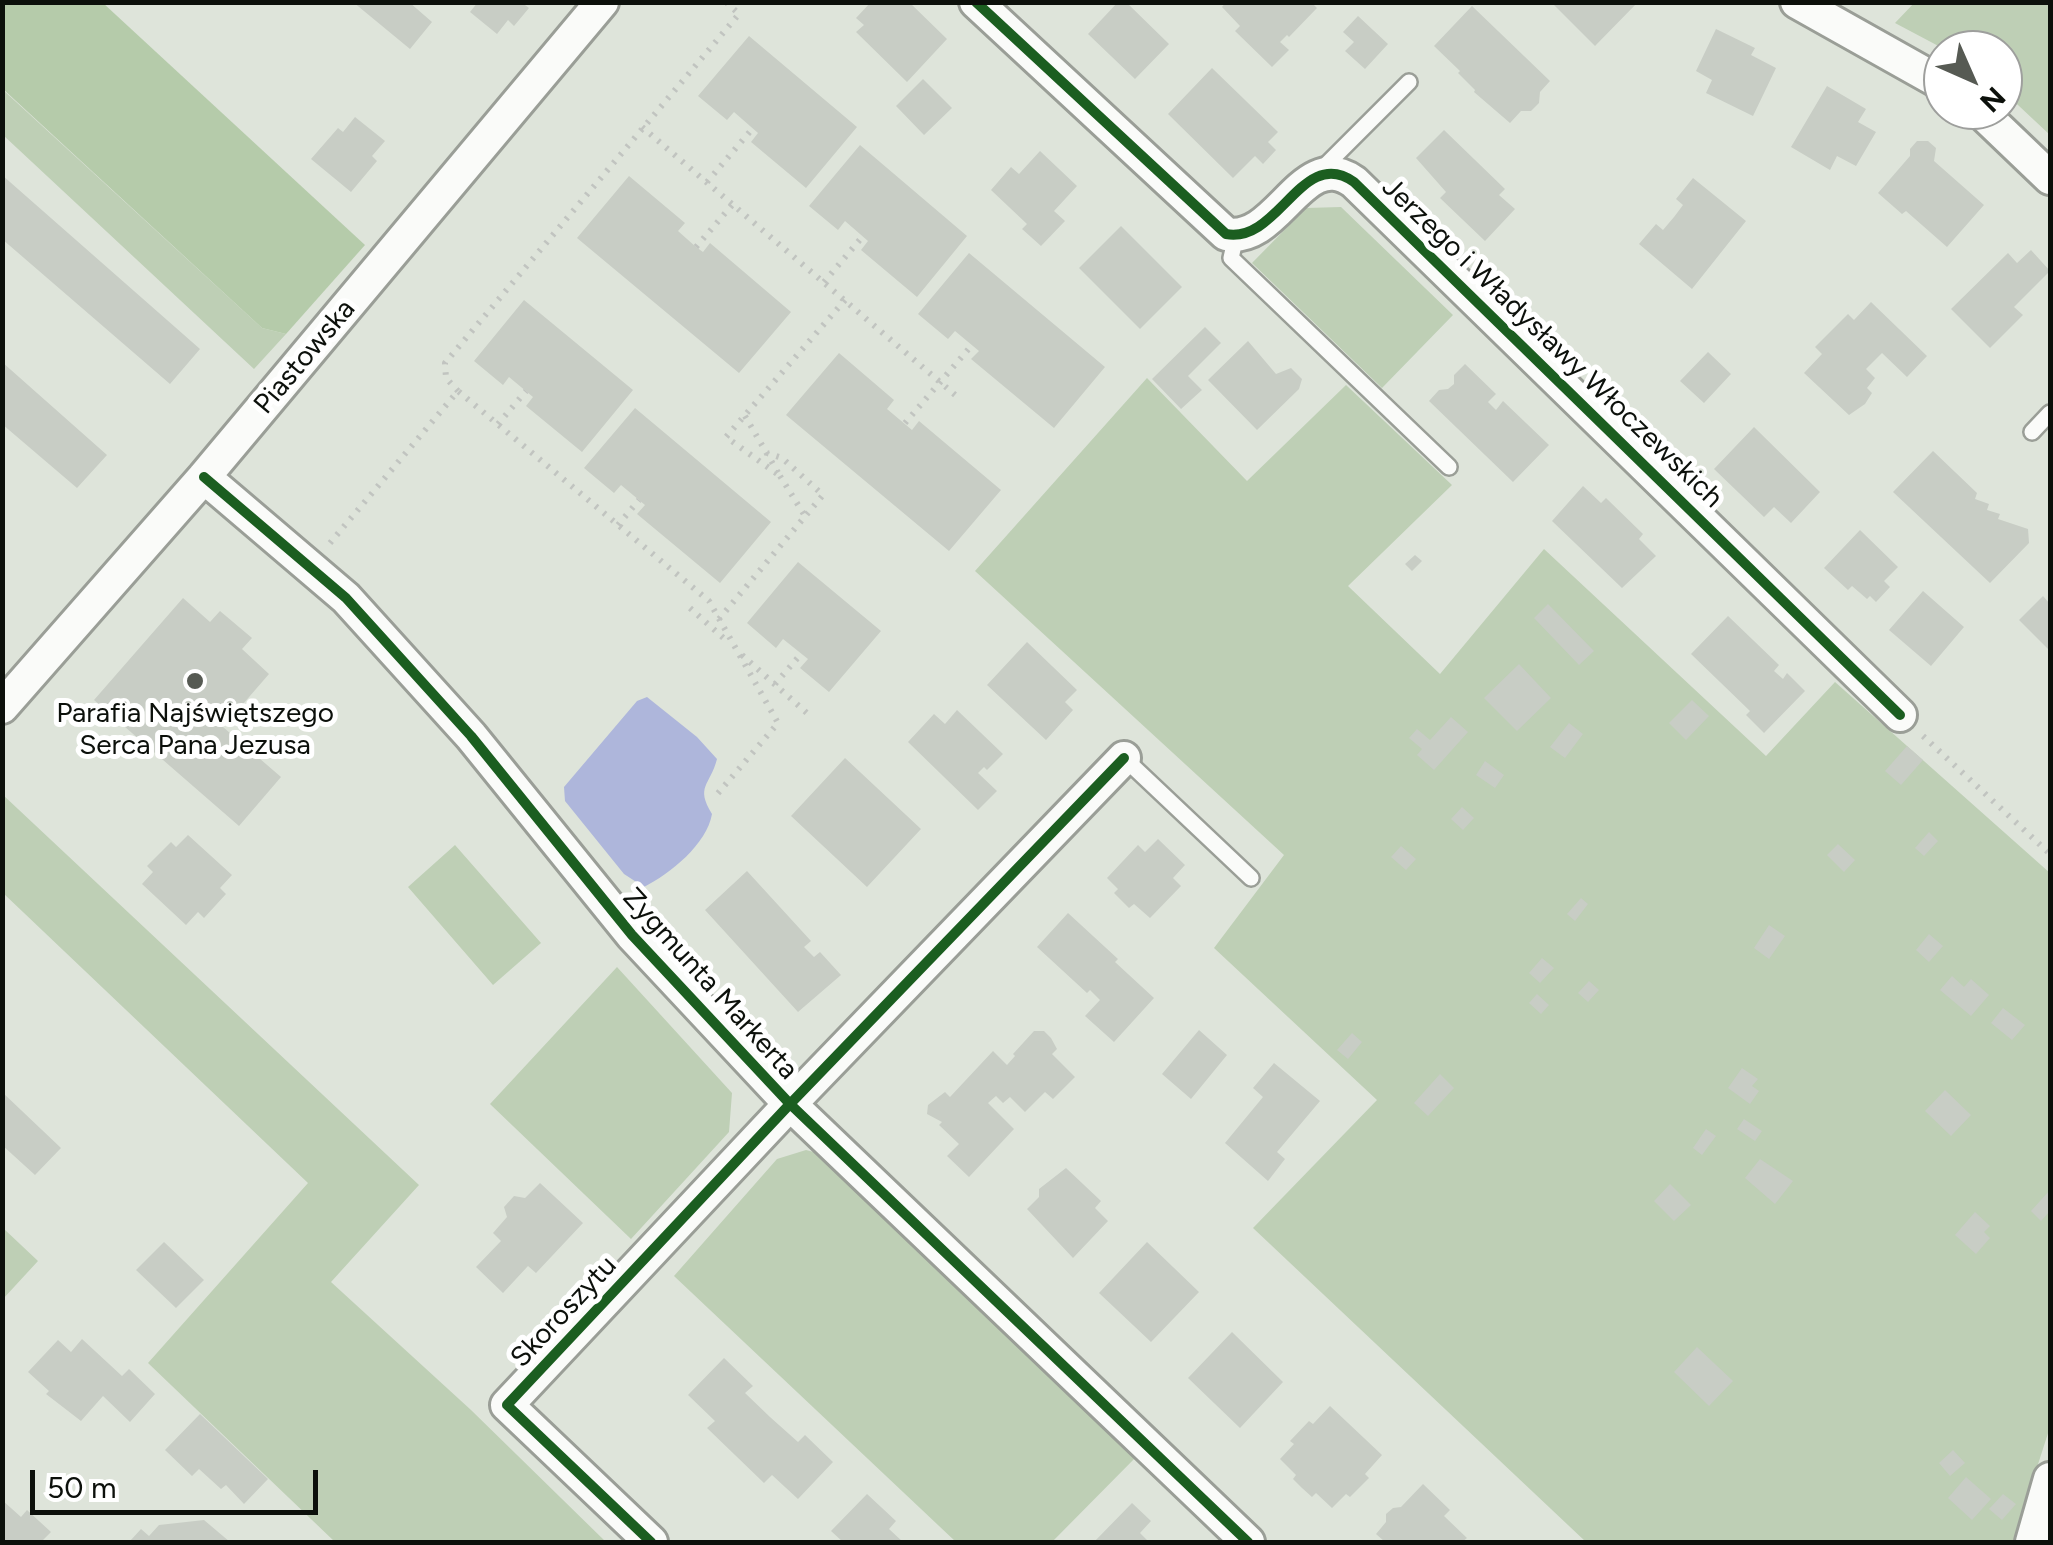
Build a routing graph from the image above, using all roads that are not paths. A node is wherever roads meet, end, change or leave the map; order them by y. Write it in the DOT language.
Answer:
graph roads {
  1 [pos="602,2"];
  2 [pos="976,2"];
  3 [pos="1797,2"];
  4 [pos="1923,73"];
  5 [pos="1409,82"];
  6 [pos="2001,130"];
  7 [pos="1316,175"];
  8 [pos="2050,178"];
  9 [pos="1236,236"];
  10 [pos="2050,413"];
  11 [pos="2032,432"];
  12 [pos="1450,467"];
  13 [pos="204,477"];
  14 [pos="2,707"];
  15 [pos="1900,715"];
  16 [pos="1124,758"];
  17 [pos="1252,878"];
  18 [pos="790,1104"];
  19 [pos="2050,1480"];
  20 [pos="652,1542"];
  21 [pos="1248,1542"];
  22 [pos="2032,1542"];
  1 -- 13 [label="street, Piastowska"];
  2 -- 9 [label="street"];
  3 -- 4 [label="street"];
  5 -- 7 [label="lane"];
  6 -- 8 [label="street"];
  7 -- 9 [label="street"];
  7 -- 15 [label="street, Jerzego i Władysławy Włoczewskich"];
  9 -- 12 [label="lane"];
  10 -- 11 [label="lane"];
  13 -- 14 [label="street, Piastowska"];
  13 -- 18 [label="street, Zygmunta Markerta"];
  16 -- 17 [label="lane"];
  16 -- 18 [label="street"];
  18 -- 20 [label="street, Skoroszytu"];
  18 -- 21 [label="street, Zygmunta Markerta"];
  19 -- 22 [label="street"];
}
